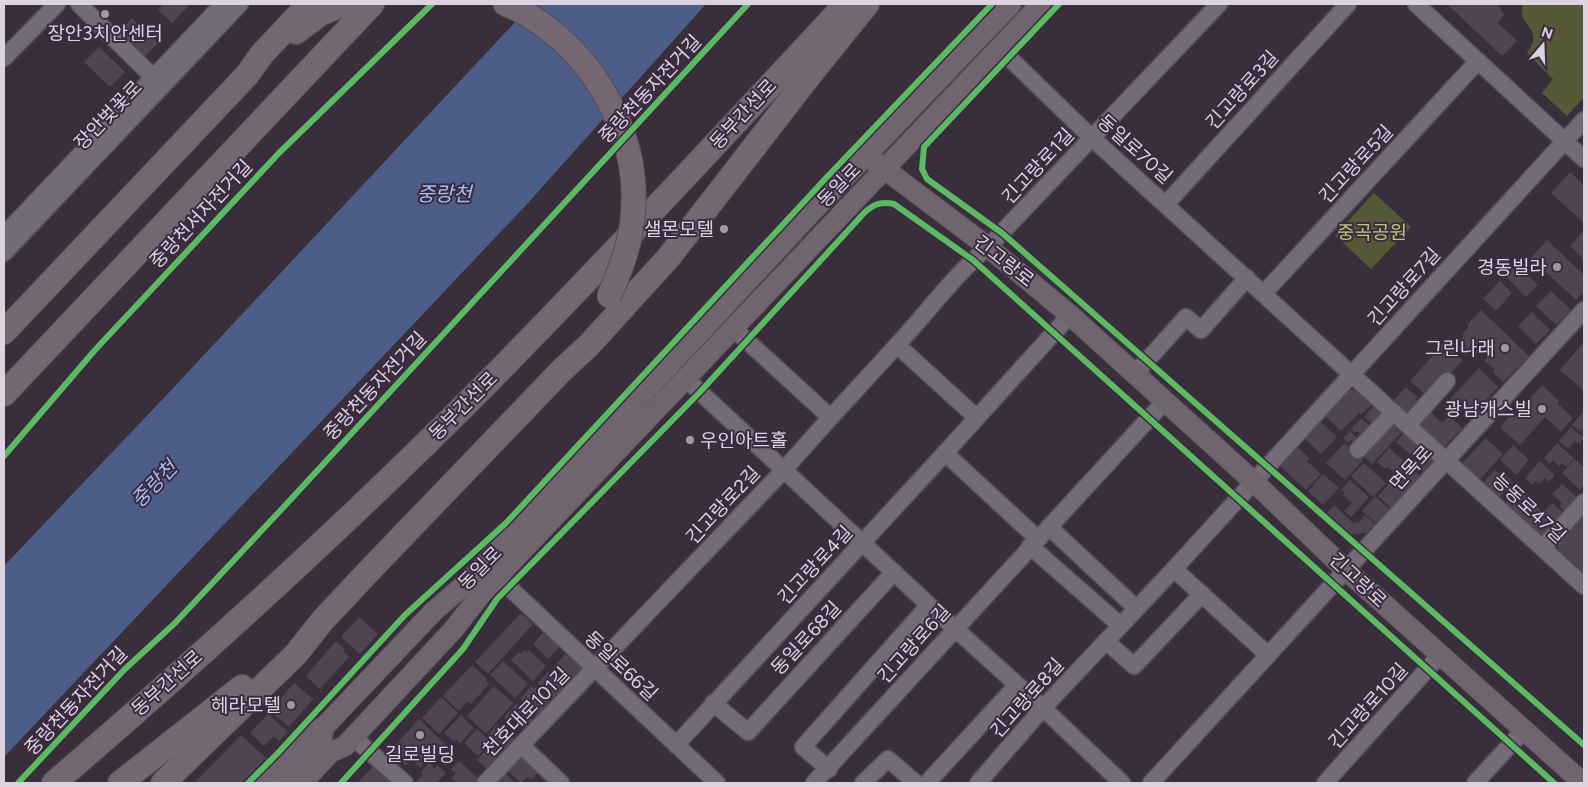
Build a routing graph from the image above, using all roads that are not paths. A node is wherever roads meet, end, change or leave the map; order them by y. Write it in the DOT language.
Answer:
graph roads {
  1 [pos="57,4"];
  2 [pos="79,4"];
  3 [pos="223,4"];
  4 [pos="240,4"];
  5 [pos="344,4"];
  6 [pos="372,4"];
  7 [pos="505,4"];
  8 [pos="846,4"];
  9 [pos="867,4"];
  10 [pos="1011,4"];
  11 [pos="1040,4"];
  12 [pos="1219,4"];
  13 [pos="1348,4"];
  14 [pos="1416,4"];
  15 [pos="308,13"];
  16 [pos="999,48"];
  17 [pos="4,58"];
  18 [pos="1478,61"];
  19 [pos="153,78"];
  20 [pos="1584,120"];
  21 [pos="1092,138"];
  22 [pos="1565,141"];
  23 [pos="867,155"];
  24 [pos="1584,159"];
  25 [pos="884,169"];
  26 [pos="1166,204"];
  27 [pos="812,212"];
  28 [pos="4,235"];
  29 [pos="988,247"];
  30 [pos="806,252"];
  31 [pos="4,253"];
  32 [pos="1247,278"];
  33 [pos="1264,293"];
  34 [pos="1584,310"];
  35 [pos="1070,315"];
  36 [pos="734,328"];
  37 [pos="4,331"];
  38 [pos="897,345"];
  39 [pos="562,370"];
  40 [pos="1135,374"];
  41 [pos="1352,374"];
  42 [pos="686,379"];
  43 [pos="1447,381"];
  44 [pos="4,394"];
  45 [pos="1165,401"];
  46 [pos="1394,412"];
  47 [pos="830,417"];
  48 [pos="976,418"];
  49 [pos="1408,425"];
  50 [pos="1358,450"];
  51 [pos="945,454"];
  52 [pos="1446,459"];
  53 [pos="784,470"];
  54 [pos="1254,482"];
  55 [pos="1584,502"];
  56 [pos="1039,537"];
  57 [pos="863,543"];
  58 [pos="1543,547"];
  59 [pos="1174,569"];
  60 [pos="1346,570"];
  61 [pos="894,572"];
  62 [pos="498,577"];
  63 [pos="1584,586"];
  64 [pos="1202,594"];
  65 [pos="929,605"];
  66 [pos="1136,608"];
  67 [pos="323,620"];
  68 [pos="1120,625"];
  69 [pos="955,628"];
  70 [pos="1106,641"];
  71 [pos="1268,655"];
  72 [pos="1440,655"];
  73 [pos="595,669"];
  74 [pos="1017,685"];
  75 [pos="713,703"];
  76 [pos="1044,708"];
  77 [pos="324,727"];
  78 [pos="1524,730"];
  79 [pos="349,742"];
  80 [pos="676,745"];
  81 [pos="522,746"];
  82 [pos="820,779"];
  83 [pos="54,783"];
  84 [pos="120,783"];
  85 [pos="163,783"];
  86 [pos="260,783"];
  87 [pos="282,783"];
  88 [pos="302,783"];
  89 [pos="318,783"];
  90 [pos="405,783"];
  91 [pos="485,783"];
  92 [pos="562,783"];
  93 [pos="717,783"];
  94 [pos="862,783"];
  95 [pos="916,783"];
  96 [pos="927,783"];
  97 [pos="978,783"];
  98 [pos="1122,783"];
  99 [pos="1152,783"];
  100 [pos="1325,783"];
  101 [pos="1475,783"];
  102 [pos="1583,783"];
  1 -- 17 [label="street"];
  2 -- 19 [label="street"];
  3 -- 19 [label="street, 장안벚꽃로"];
  4 -- 31 [label="street, 장안벚꽃로"];
  5 -- 15 [label="highway"];
  6 -- 44 [label="highway"];
  7 -- 39 [label="highway, bridge"];
  8 -- 83 [label="highway, 동부간선로"];
  9 -- 39 [label="highway"];
  10 -- 23 [label="main road, 동일로"];
  11 -- 16 [label="main road, 동일로"];
  12 -- 21 [label="street, 긴고랑로1길"];
  13 -- 26 [label="street, 긴고랑로3길"];
  14 -- 18 [label="street"];
  15 -- 37 [label="highway"];
  16 -- 21 [label="street, 동일로70길"];
  16 -- 25 [label="main road, 동일로"];
  18 -- 22 [label="street"];
  18 -- 33 [label="street, 긴고랑로5길"];
  19 -- 28 [label="street, 장안벚꽃로"];
  20 -- 22 [label="street, 긴고랑로7길"];
  21 -- 26 [label="street, 동일로70길"];
  21 -- 29 [label="street, 긴고랑로1길"];
  22 -- 24 [label="street"];
  22 -- 41 [label="street, 긴고랑로7길"];
  23 -- 25 [label="main road, 긴고랑로"];
  23 -- 27 [label="main road, 동일로"];
  25 -- 29 [label="main road, 긴고랑로"];
  25 -- 30 [label="main road, 동일로"];
  26 -- 32 [label="street, 동일로70길"];
  27 -- 30 [label="main road"];
  27 -- 77 [label="main road, 동일로"];
  29 -- 35 [label="main road, 긴고랑로"];
  29 -- 38 [label="street, 긴고랑로2길"];
  30 -- 36 [label="main road, 동일로"];
  32 -- 33 [label="street, 동일로70길"];
  32 -- 40 [label="street"];
  33 -- 41 [label="street, 동일로70길"];
  34 -- 52 [label="street, 면목로"];
  35 -- 40 [label="main road, 긴고랑로"];
  35 -- 48 [label="street, 긴고랑로4길"];
  36 -- 42 [label="main road, 동일로"];
  36 -- 47 [label="street"];
  38 -- 47 [label="street, 긴고랑로2길"];
  38 -- 48 [label="street"];
  39 -- 67 [label="highway"];
  40 -- 45 [label="main road, 긴고랑로"];
  41 -- 46 [label="street, 동일로70길"];
  41 -- 54 [label="street, 긴고랑로7길"];
  42 -- 53 [label="street"];
  42 -- 62 [label="main road, 동일로"];
  43 -- 49 [label="street"];
  45 -- 54 [label="main road, 긴고랑로"];
  45 -- 56 [label="street, 긴고랑로6길"];
  46 -- 49 [label="street, 동일로70길"];
  46 -- 50 [label="street"];
  47 -- 53 [label="street, 긴고랑로2길"];
  48 -- 51 [label="street, 긴고랑로4길"];
  49 -- 52 [label="street, 동일로70길"];
  51 -- 56 [label="street"];
  51 -- 57 [label="street, 긴고랑로4길"];
  52 -- 58 [label="street, 능동로47길"];
  52 -- 60 [label="street, 면목로"];
  53 -- 57 [label="street"];
  53 -- 73 [label="street, 긴고랑로2길"];
  54 -- 59 [label="street, 긴고랑로8길"];
  54 -- 60 [label="main road, 긴고랑로"];
  55 -- 58 [label="street"];
  56 -- 66 [label="street"];
  56 -- 68 [label="street"];
  56 -- 69 [label="street, 긴고랑로6길"];
  57 -- 61 [label="street"];
  57 -- 75 [label="street, 긴고랑로4길"];
  58 -- 63 [label="street, 능동로47길"];
  59 -- 64 [label="street"];
  59 -- 66 [label="street, 긴고랑로8길"];
  60 -- 71 [label="street, 면목로"];
  60 -- 72 [label="main road, 긴고랑로"];
  61 -- 65 [label="street"];
  61 -- 75 [label="street, 동일로68길"];
  62 -- 73 [label="street, 동일로66길"];
  62 -- 79 [label="main road, 동일로"];
  64 -- 70 [label="street"];
  64 -- 71 [label="street"];
  65 -- 69 [label="street"];
  65 -- 82 [label="street, 긴고랑로6길"];
  66 -- 68 [label="street, 긴고랑로8길"];
  67 -- 84 [label="highway"];
  67 -- 85 [label="highway"];
  68 -- 70 [label="street, 긴고랑로8길"];
  69 -- 74 [label="street"];
  69 -- 82 [label="street, 긴고랑로6길"];
  70 -- 76 [label="street, 긴고랑로8길"];
  71 -- 99 [label="street, 면목로"];
  72 -- 78 [label="main road, 긴고랑로"];
  72 -- 100 [label="street, 긴고랑로10길"];
  73 -- 80 [label="street, 동일로66길"];
  73 -- 81 [label="street, 천호대로101길"];
  74 -- 76 [label="street"];
  74 -- 96 [label="street"];
  75 -- 80 [label="street, 긴고랑로4길"];
  76 -- 97 [label="street, 긴고랑로8길"];
  76 -- 98 [label="street"];
  77 -- 86 [label="main road"];
  77 -- 87 [label="main road, 동일로"];
  78 -- 101 [label="street"];
  78 -- 102 [label="main road, 긴고랑로"];
  79 -- 88 [label="main road, 동일로"];
  79 -- 89 [label="main road"];
  79 -- 90 [label="street"];
  80 -- 93 [label="street, 동일로66길"];
  81 -- 91 [label="street, 천호대로101길"];
  81 -- 92 [label="street"];
  94 -- 95 [label="street"];
}
